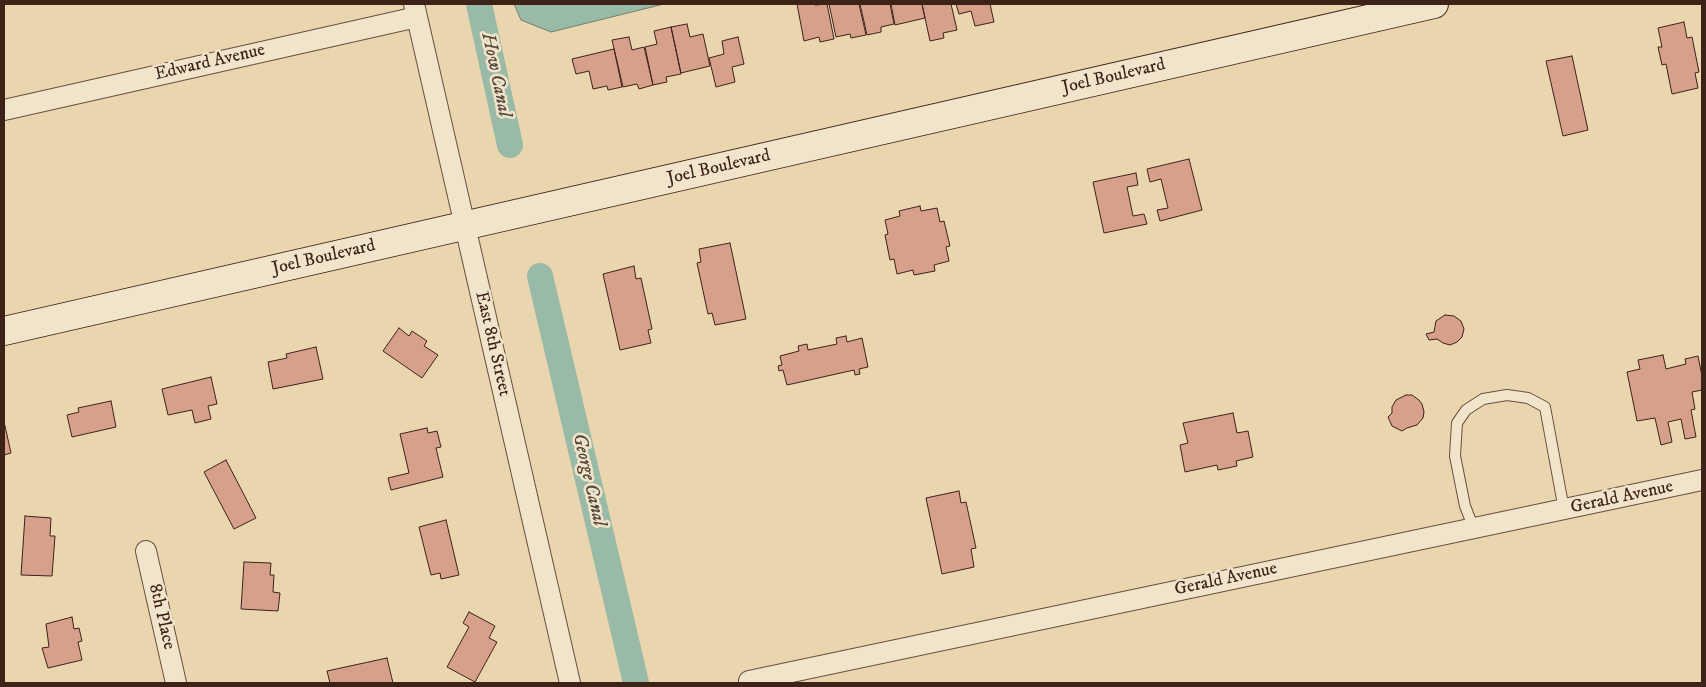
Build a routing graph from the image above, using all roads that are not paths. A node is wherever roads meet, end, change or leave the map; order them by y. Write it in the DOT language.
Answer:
graph roads {
  1 [pos="1434,4"];
  2 [pos="416,11"];
  3 [pos="4,110"];
  4 [pos="464,226"];
  5 [pos="4,331"];
  6 [pos="1702,480"];
  7 [pos="1564,510"];
  8 [pos="1474,528"];
  9 [pos="146,551"];
  10 [pos="749,681"];
  11 [pos="176,683"];
  12 [pos="570,683"];
  1 -- 4 [label="main road, Joel Boulevard"];
  2 -- 3 [label="street, Edward Avenue"];
  2 -- 4 [label="street, East 8th Street"];
  4 -- 5 [label="main road, Joel Boulevard"];
  4 -- 12 [label="street, East 8th Street"];
  6 -- 7 [label="street, Gerald Avenue"];
  7 -- 8 [label="street, Gerald Avenue"];
  7 -- 8 [label="lane"];
  8 -- 10 [label="street, Gerald Avenue"];
  9 -- 11 [label="street, 8th Place"];
}
